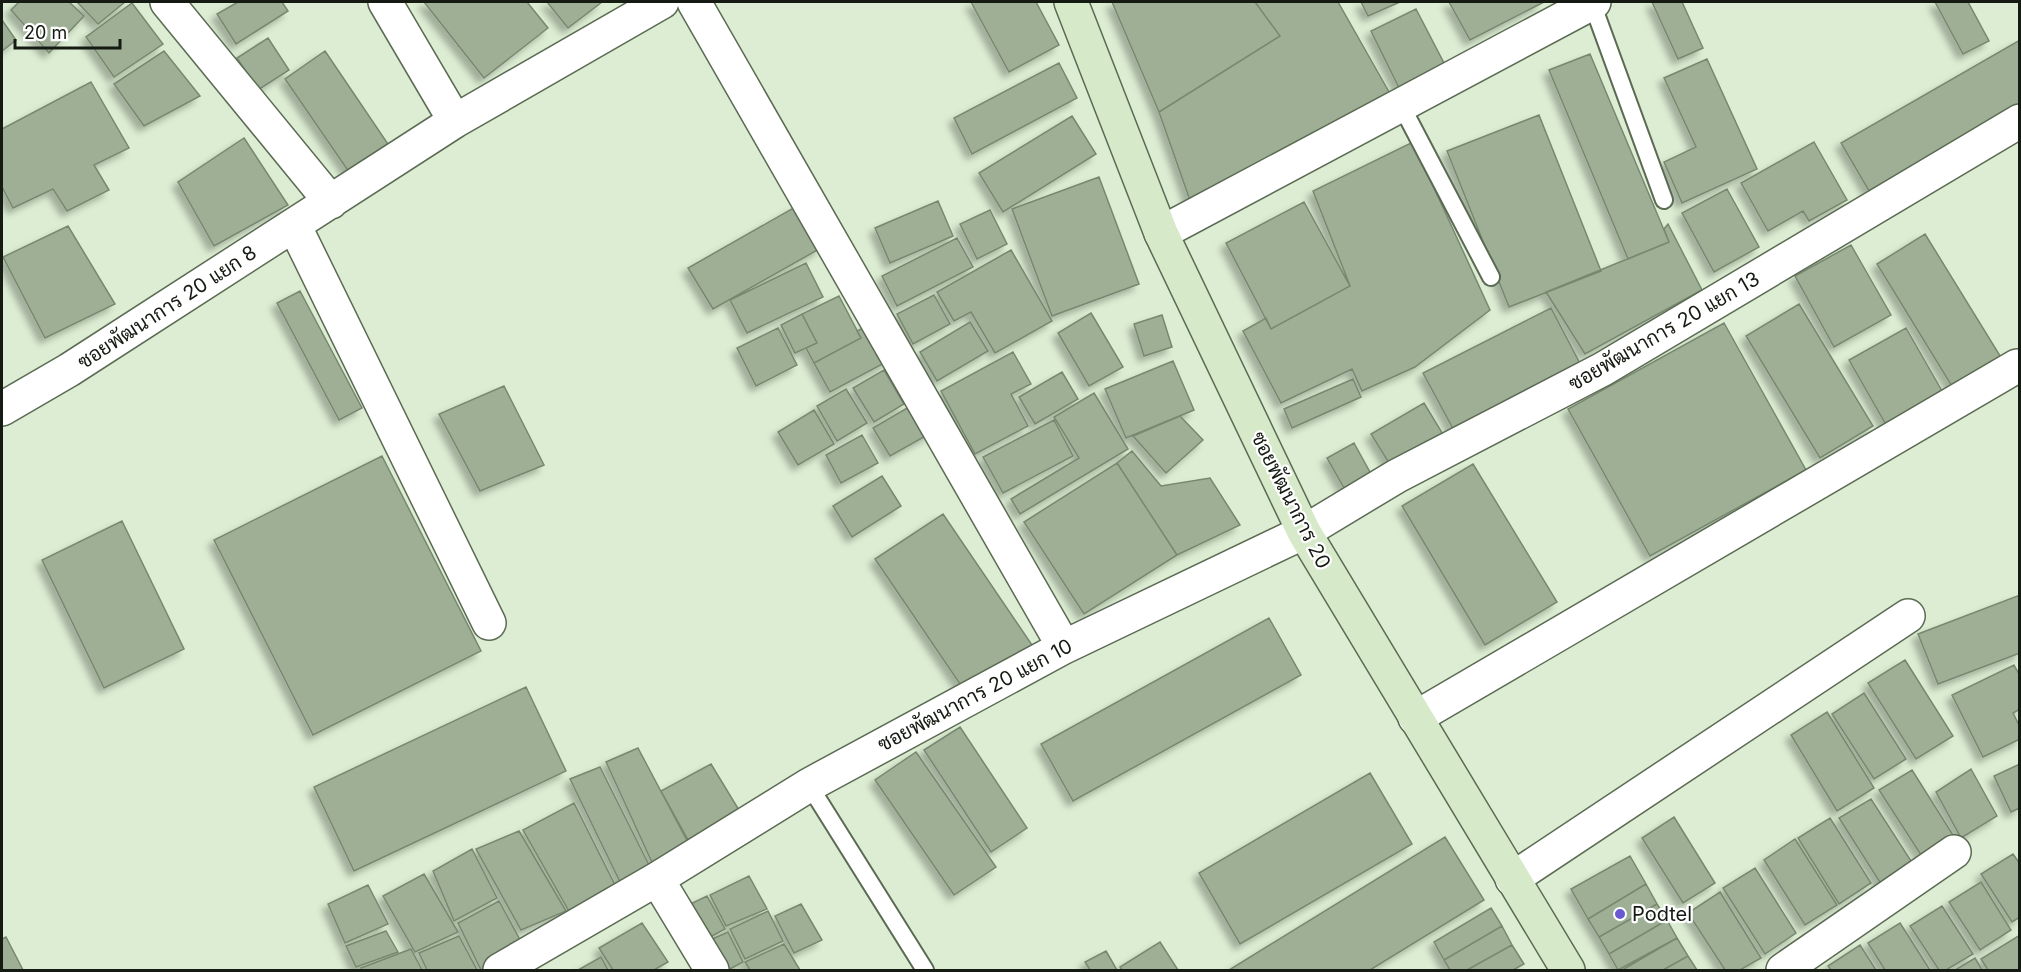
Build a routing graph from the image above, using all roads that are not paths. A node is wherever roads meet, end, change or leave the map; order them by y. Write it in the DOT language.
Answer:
graph roads {
  1 [pos="167,2"];
  2 [pos="385,2"];
  3 [pos="662,2"];
  4 [pos="694,2"];
  5 [pos="1071,2"];
  6 [pos="1593,2"];
  7 [pos="1401,105"];
  8 [pos="455,121"];
  9 [pos="2019,121"];
  10 [pos="1664,200"];
  11 [pos="332,202"];
  12 [pos="294,225"];
  13 [pos="1161,233"];
  14 [pos="1491,277"];
  15 [pos="2017,366"];
  16 [pos="3,404"];
  17 [pos="1304,532"];
  18 [pos="1908,616"];
  19 [pos="489,623"];
  20 [pos="1064,647"];
  21 [pos="1415,718"];
  22 [pos="809,784"];
  23 [pos="1954,852"];
  24 [pos="657,879"];
  25 [pos="1512,879"];
  26 [pos="500,970"];
  27 [pos="712,970"];
  28 [pos="925,970"];
  29 [pos="1568,970"];
  30 [pos="1783,970"];
  1 -- 11 [label="street"];
  2 -- 8 [label="street"];
  3 -- 8 [label="street, ซอยพัฒนาการ 20 แยก 8"];
  4 -- 20 [label="street"];
  5 -- 13 [label="street, ซอยพัฒนาการ 20"];
  6 -- 7 [label="street"];
  6 -- 10 [label="lane"];
  7 -- 13 [label="street"];
  7 -- 14 [label="lane"];
  8 -- 11 [label="street, ซอยพัฒนาการ 20 แยก 8"];
  9 -- 17 [label="street, ซอยพัฒนาการ 20 แยก 13"];
  11 -- 12 [label="street, ซอยพัฒนาการ 20 แยก 8"];
  12 -- 16 [label="street, ซอยพัฒนาการ 20 แยก 8"];
  12 -- 19 [label="street"];
  13 -- 17 [label="street, ซอยพัฒนาการ 20"];
  15 -- 21 [label="street"];
  17 -- 20 [label="street, ซอยพัฒนาการ 20 แยก 10"];
  17 -- 21 [label="street, ซอยพัฒนาการ 20"];
  18 -- 25 [label="street"];
  20 -- 22 [label="street, ซอยพัฒนาการ 20 แยก 10"];
  21 -- 25 [label="street, ซอยพัฒนาการ 20"];
  22 -- 24 [label="street, ซอยพัฒนาการ 20 แยก 10"];
  22 -- 28 [label="lane"];
  23 -- 30 [label="street"];
  24 -- 26 [label="street, ซอยพัฒนาการ 20 แยก 10"];
  24 -- 27 [label="street"];
  25 -- 29 [label="street, ซอยพัฒนาการ 20"];
}
